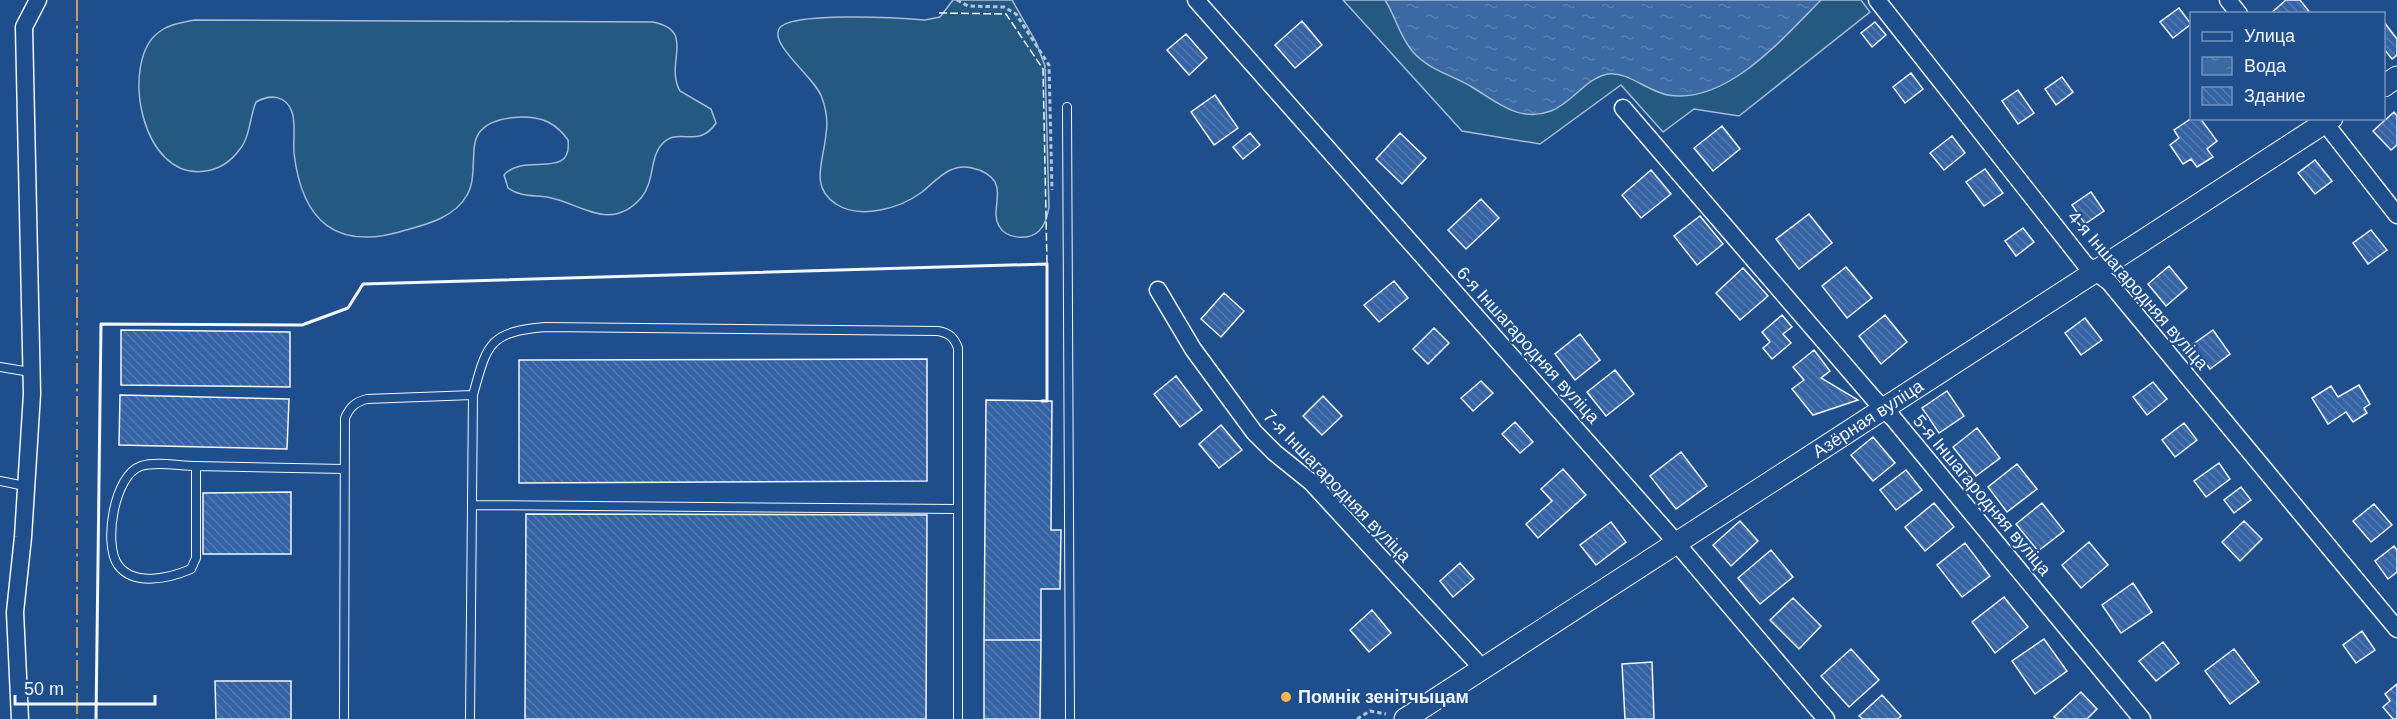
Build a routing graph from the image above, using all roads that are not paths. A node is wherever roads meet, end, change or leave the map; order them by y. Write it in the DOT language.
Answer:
graph roads {
  1 [pos="38,0"];
  2 [pos="1196,0"];
  3 [pos="1877,0"];
  4 [pos="2228,0"];
  5 [pos="2237,12"];
  6 [pos="1067,107"];
  7 [pos="1623,108"];
  8 [pos="2326,120"];
  9 [pos="2397,215"];
  10 [pos="2097,272"];
  11 [pos="1158,291"];
  12 [pos="0,367"];
  13 [pos="30,372"];
  14 [pos="473,395"];
  15 [pos="1884,409"];
  16 [pos="196,466"];
  17 [pos="344,469"];
  18 [pos="0,481"];
  19 [pos="25,486"];
  20 [pos="472,505"];
  21 [pos="958,509"];
  22 [pos="1676,542"];
  23 [pos="2397,629"];
  24 [pos="1482,668"];
  25 [pos="20,719"];
  26 [pos="344,719"];
  27 [pos="470,719"];
  28 [pos="958,719"];
  29 [pos="1070,719"];
  30 [pos="1405,719"];
  31 [pos="1826,719"];
  32 [pos="2142,719"];
  1 -- 13 [label="street"];
  2 -- 22 [label="street, 6-я Іншагародняя вуліца"];
  3 -- 10 [label="street, 4-я Іншагародняя вуліца"];
  4 -- 5 [label="street"];
  6 -- 29 [label="lane"];
  7 -- 15 [label="street, 5-я Іншагародняя вуліца"];
  8 -- 9 [label="street"];
  8 -- 10 [label="street, Азёрная вуліца"];
  10 -- 15 [label="street, Азёрная вуліца"];
  10 -- 23 [label="street, 4-я Іншагародняя вуліца"];
  11 -- 24 [label="street, 7-я Іншагародняя вуліца"];
  12 -- 13 [label="lane"];
  13 -- 19 [label="street"];
  14 -- 17 [label="lane"];
  14 -- 20 [label="lane"];
  14 -- 21 [label="lane"];
  15 -- 22 [label="street, Азёрная вуліца"];
  15 -- 32 [label="street, 5-я Іншагародняя вуліца"];
  16 -- 16 [label="lane"];
  16 -- 17 [label="lane"];
  17 -- 26 [label="lane"];
  18 -- 19 [label="lane"];
  19 -- 25 [label="street"];
  20 -- 21 [label="lane"];
  20 -- 27 [label="lane"];
  21 -- 28 [label="lane"];
  22 -- 24 [label="street, Азёрная вуліца"];
  22 -- 31 [label="street, 6-я Іншагародняя вуліца"];
  24 -- 30 [label="street, Азёрная вуліца"];
}
